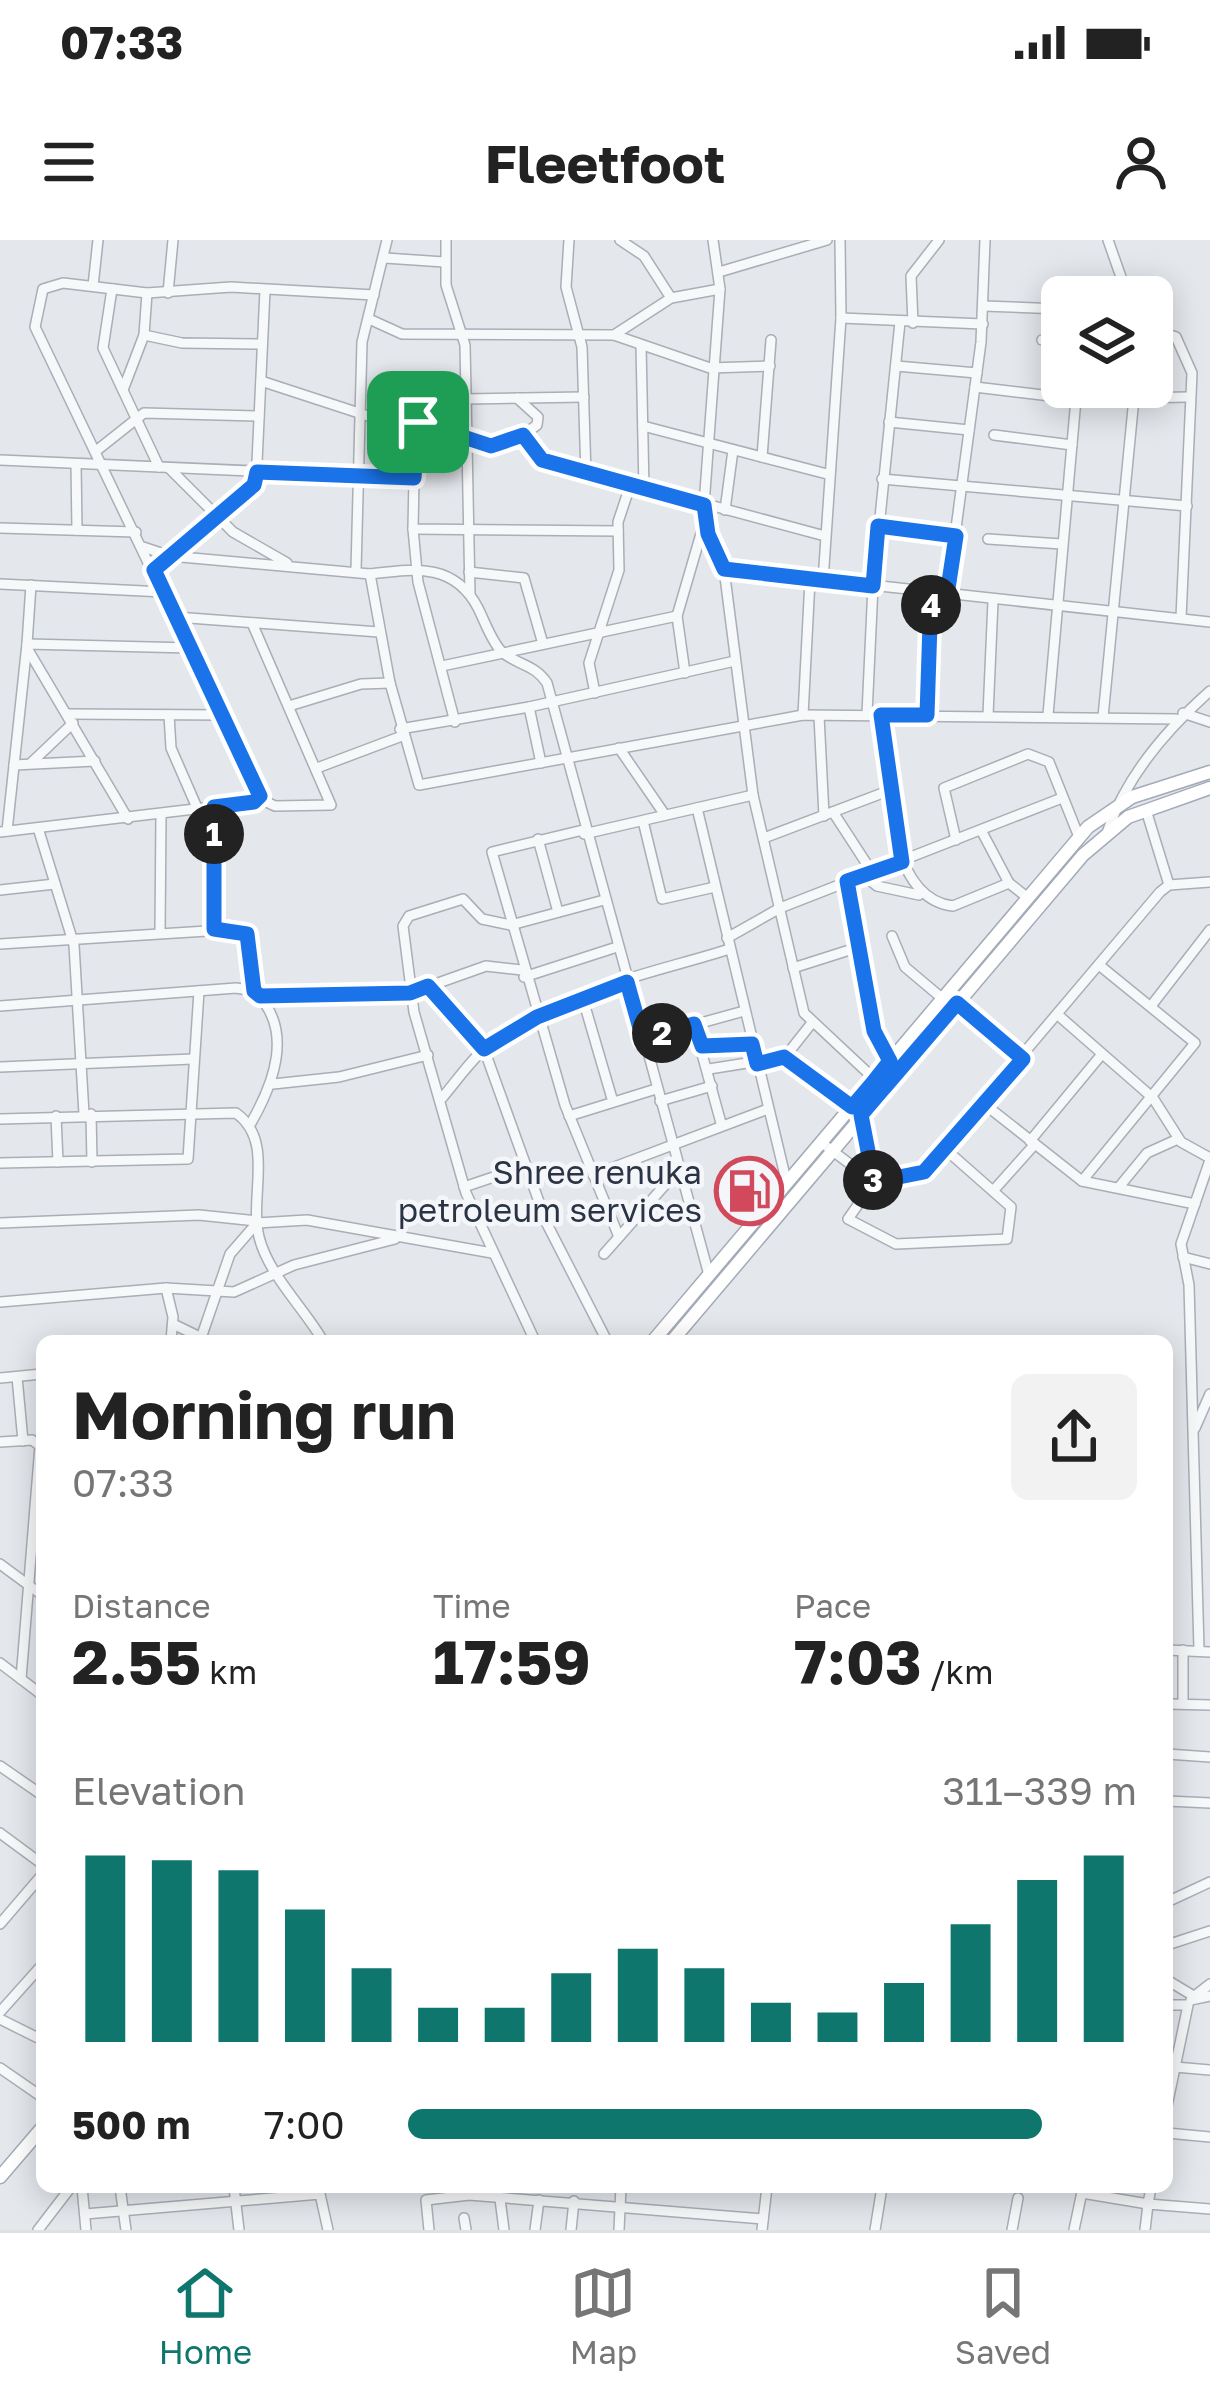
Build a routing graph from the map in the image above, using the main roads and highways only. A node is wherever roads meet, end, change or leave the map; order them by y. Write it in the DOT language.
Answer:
graph roads {
  1 [pos="1210,772"];
  2 [pos="1210,788"];
  3 [pos="950,1001"];
  4 [pos="879,1084"];
  5 [pos="826,1147"];
  6 [pos="657,1335"];
  7 [pos="677,1335"];
  8 [pos="36,2137"];
  9 [pos="0,2176"];
  1 -- 3 [label="main road"];
  2 -- 3 [label="main road"];
  3 -- 4 [label="main road"];
  3 -- 4 [label="main road"];
  4 -- 5 [label="main road"];
  5 -- 6 [label="main road"];
  5 -- 7 [label="main road"];
  8 -- 9 [label="main road"];
}
